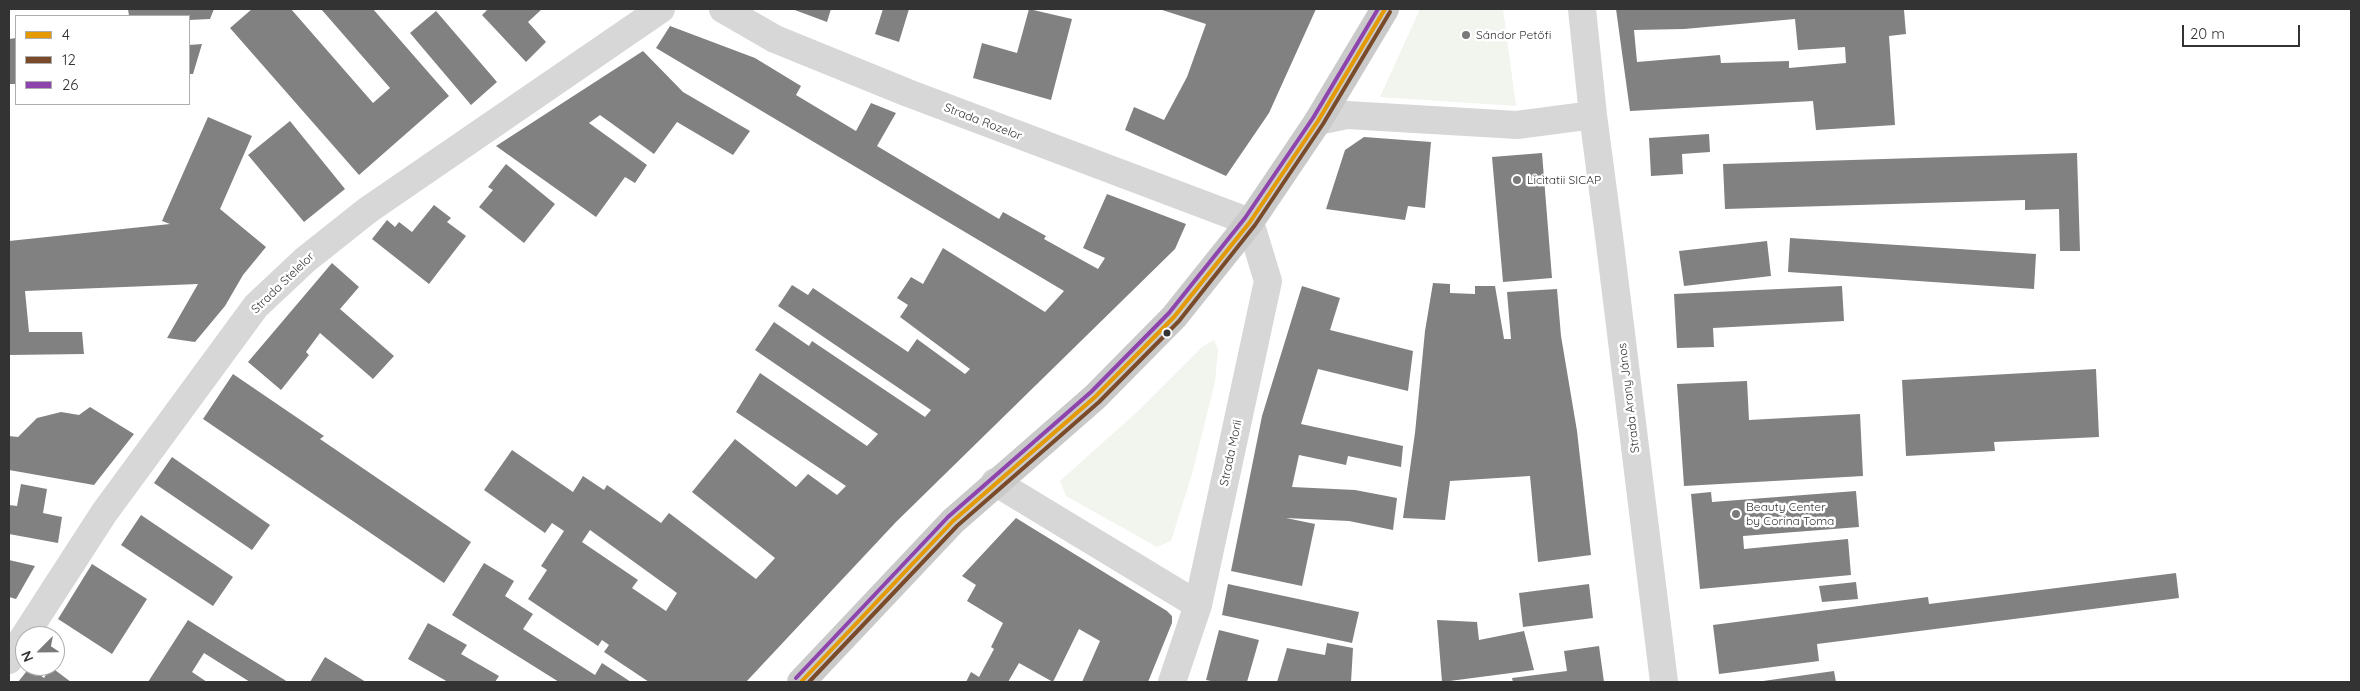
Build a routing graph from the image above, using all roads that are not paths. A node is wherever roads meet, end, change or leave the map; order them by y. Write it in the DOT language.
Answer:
graph roads {
  1 [pos="662,9"];
  2 [pos="723,9"];
  3 [pos="1385,9"];
  4 [pos="1582,9"];
  5 [pos="1592,114"];
  6 [pos="1318,121"];
  7 [pos="1250,222"];
  8 [pos="995,482"];
  9 [pos="1198,605"];
  10 [pos="9,660"];
  11 [pos="801,682"];
  12 [pos="1172,682"];
  13 [pos="1664,682"];
  1 -- 10 [label="street, Strada Stelelor"];
  2 -- 7 [label="street, Strada Rozelor"];
  3 -- 6 [label="main road"];
  4 -- 5 [label="street, Strada Arany János"];
  5 -- 6 [label="street"];
  5 -- 13 [label="street, Strada Arany János"];
  6 -- 7 [label="main road"];
  7 -- 8 [label="main road"];
  7 -- 9 [label="street, Strada Morii"];
  8 -- 9 [label="street"];
  8 -- 11 [label="main road"];
  9 -- 12 [label="street, Strada Morii"];
}
